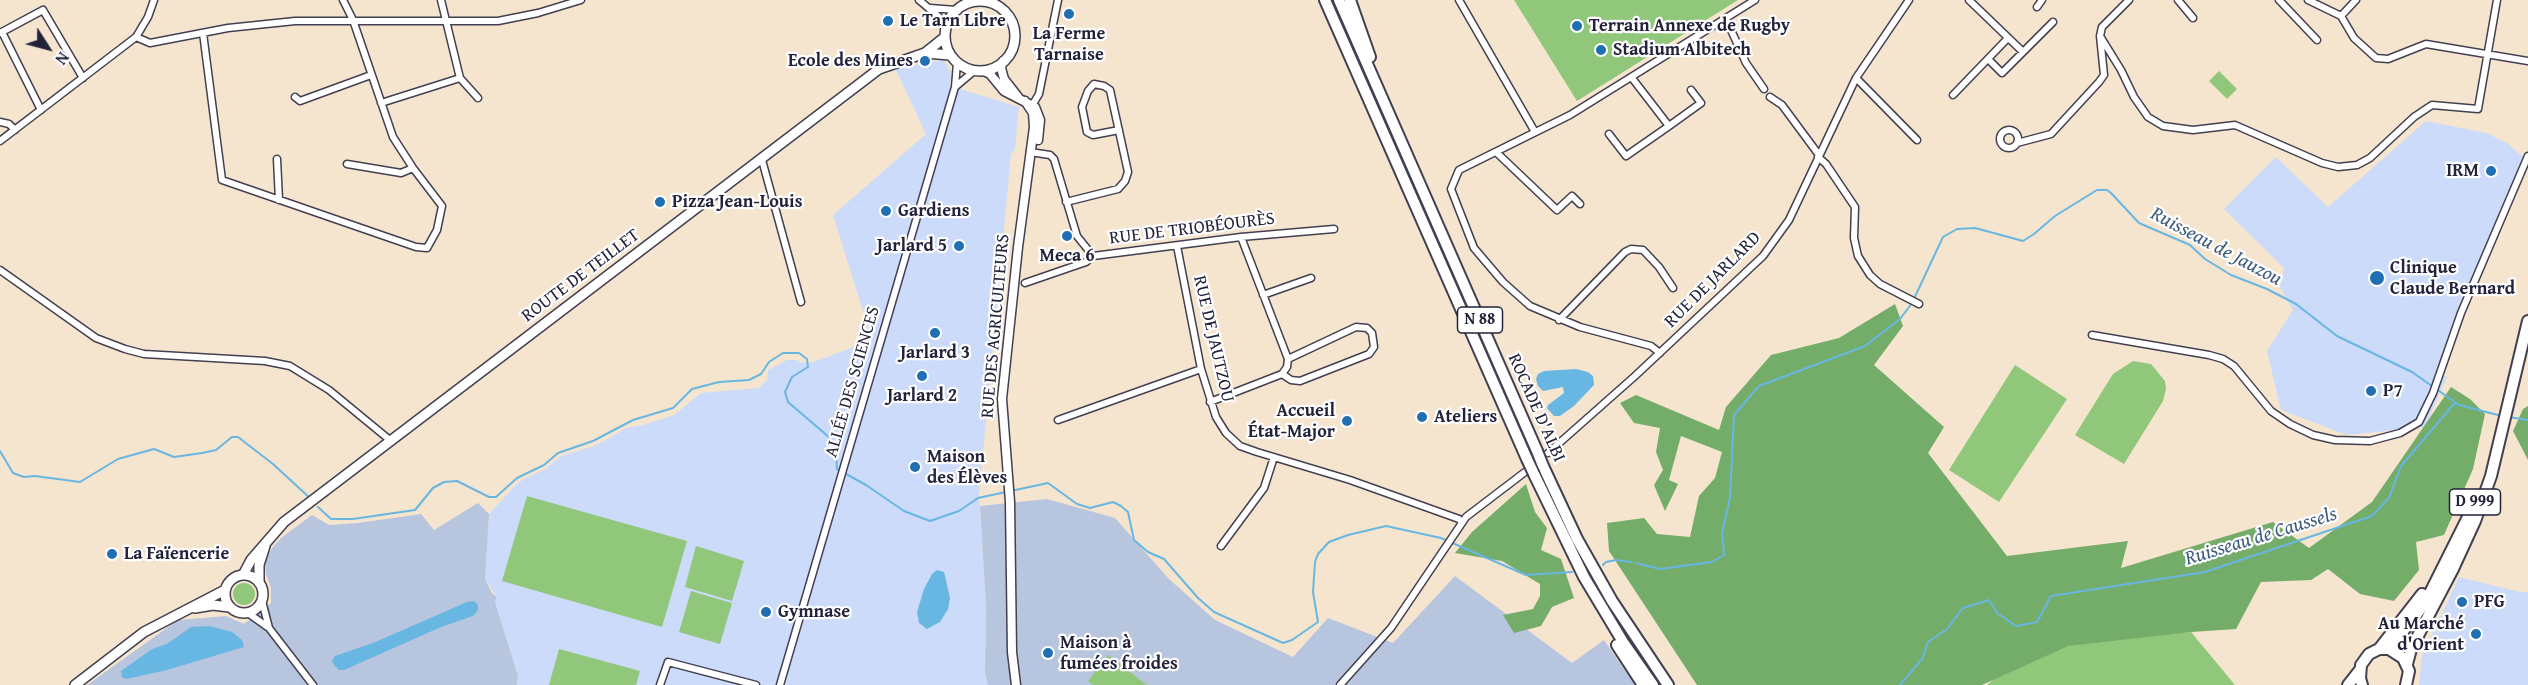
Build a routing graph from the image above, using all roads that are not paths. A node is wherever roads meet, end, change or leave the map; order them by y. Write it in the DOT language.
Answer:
graph roads {
  1 [pos="154,0"];
  2 [pos="343,0"];
  3 [pos="441,0"];
  4 [pos="581,0"];
  5 [pos="919,0"];
  6 [pos="983,0"];
  7 [pos="1058,0"];
  8 [pos="1325,0"];
  9 [pos="1339,0"];
  10 [pos="1350,0"];
  11 [pos="1459,0"];
  12 [pos="1755,0"];
  13 [pos="1909,0"];
  14 [pos="1969,0"];
  15 [pos="2042,0"];
  16 [pos="2129,0"];
  17 [pos="2178,0"];
  18 [pos="2279,0"];
  19 [pos="2308,0"];
  20 [pos="2356,0"];
  21 [pos="2497,0"];
  22 [pos="1002,4"];
  23 [pos="2037,6"];
  24 [pos="930,8"];
  25 [pos="956,10"];
  26 [pos="2341,16"];
  27 [pos="2193,18"];
  28 [pos="1726,19"];
  29 [pos="352,21"];
  30 [pos="446,22"];
  31 [pos="2053,22"];
  32 [pos="1,32"];
  33 [pos="203,33"];
  34 [pos="945,33"];
  35 [pos="2100,36"];
  36 [pos="136,37"];
  37 [pos="2008,38"];
  38 [pos="2317,40"];
  39 [pos="2023,52"];
  40 [pos="925,53"];
  41 [pos="2487,54"];
  42 [pos="953,59"];
  43 [pos="1988,59"];
  44 [pos="1004,61"];
  45 [pos="2528,61"];
  46 [pos="979,71"];
  47 [pos="371,75"];
  48 [pos="1371,75"];
  49 [pos="83,78"];
  50 [pos="460,78"];
  51 [pos="1632,78"];
  52 [pos="1856,78"];
  53 [pos="955,87"];
  54 [pos="1764,89"];
  55 [pos="1691,90"];
  56 [pos="1953,95"];
  57 [pos="295,97"];
  58 [pos="1770,97"];
  59 [pos="478,98"];
  60 [pos="1026,101"];
  61 [pos="381,103"];
  62 [pos="41,110"];
  63 [pos="0,122"];
  64 [pos="1669,126"];
  65 [pos="15,130"];
  66 [pos="1119,130"];
  67 [pos="1535,132"];
  68 [pos="1609,134"];
  69 [pos="1917,140"];
  70 [pos="0,141"];
  71 [pos="2017,143"];
  72 [pos="1033,152"];
  73 [pos="1496,152"];
  74 [pos="1819,156"];
  75 [pos="2528,156"];
  76 [pos="277,159"];
  77 [pos="762,160"];
  78 [pos="347,164"];
  79 [pos="413,168"];
  80 [pos="279,200"];
  81 [pos="1066,201"];
  82 [pos="1580,204"];
  83 [pos="1334,229"];
  84 [pos="1241,237"];
  85 [pos="1178,246"];
  86 [pos="1093,256"];
  87 [pos="0,270"];
  88 [pos="1311,278"];
  89 [pos="1025,283"];
  90 [pos="1673,288"];
  91 [pos="1263,295"];
  92 [pos="801,302"];
  93 [pos="1918,304"];
  94 [pos="1559,320"];
  95 [pos="2528,321"];
  96 [pos="2092,335"];
  97 [pos="1660,353"];
  98 [pos="1288,359"];
  99 [pos="1201,369"];
  100 [pos="1282,374"];
  101 [pos="1210,402"];
  102 [pos="1058,420"];
  103 [pos="2502,433"];
  104 [pos="390,441"];
  105 [pos="1543,452"];
  106 [pos="1274,457"];
  107 [pos="1530,473"];
  108 [pos="1460,526"];
  109 [pos="267,541"];
  110 [pos="1221,546"];
  111 [pos="243,575"];
  112 [pos="1584,577"];
  113 [pos="259,583"];
  114 [pos="225,590"];
  115 [pos="262,601"];
  116 [pos="229,607"];
  117 [pos="184,610"];
  118 [pos="248,613"];
  119 [pos="269,628"];
  120 [pos="2384,649"];
  121 [pos="2407,664"];
  122 [pos="2359,671"];
  123 [pos="75,685"];
  124 [pos="313,685"];
  125 [pos="660,685"];
  126 [pos="756,685"];
  127 [pos="780,685"];
  128 [pos="1016,685"];
  129 [pos="1340,685"];
  130 [pos="1643,685"];
  131 [pos="1653,685"];
  132 [pos="1668,685"];
  133 [pos="2348,685"];
  134 [pos="2362,685"];
  135 [pos="2406,685"];
  1 -- 36 [label="street"];
  2 -- 29 [label="street"];
  3 -- 30 [label="street"];
  4 -- 30 [label="street"];
  5 -- 24 [label="street"];
  6 -- 22 [label="main road"];
  6 -- 25 [label="main road"];
  7 -- 60 [label="street, RUE DES AGRICULTEURS"];
  8 -- 107 [label="main road, ROCADE D'ALBI / N 88, bridge"];
  9 -- 48 [label="main road, ROCADE D'ALBI / N 88"];
  10 -- 48 [label="main road"];
  11 -- 67 [label="street"];
  12 -- 28 [label="street"];
  13 -- 52 [label="street, RUE DE JARLARD"];
  14 -- 37 [label="street"];
  15 -- 23 [label="street"];
  16 -- 35 [label="street"];
  17 -- 27 [label="street"];
  18 -- 38 [label="street"];
  19 -- 26 [label="street"];
  20 -- 26 [label="street"];
  21 -- 41 [label="street"];
  22 -- 44 [label="main road"];
  24 -- 25 [label="street"];
  24 -- 34 [label="street"];
  25 -- 34 [label="main road"];
  26 -- 41 [label="street"];
  28 -- 51 [label="street"];
  28 -- 54 [label="street"];
  29 -- 30 [label="street"];
  29 -- 33 [label="street"];
  29 -- 47 [label="street"];
  30 -- 50 [label="street"];
  31 -- 39 [label="street"];
  32 -- 49 [label="street"];
  32 -- 62 [label="street"];
  33 -- 36 [label="street"];
  33 -- 80 [label="street"];
  34 -- 40 [label="main road, ROUTE DE TEILLET"];
  34 -- 42 [label="main road"];
  35 -- 41 [label="street"];
  35 -- 71 [label="street"];
  36 -- 49 [label="street"];
  37 -- 39 [label="street"];
  37 -- 43 [label="street"];
  39 -- 43 [label="street"];
  40 -- 42 [label="main road, ROUTE DE TEILLET"];
  40 -- 77 [label="main road, ROUTE DE TEILLET"];
  41 -- 45 [label="street"];
  42 -- 46 [label="main road"];
  42 -- 53 [label="street, ALLÉE DES SCIENCES"];
  43 -- 56 [label="street"];
  44 -- 46 [label="main road"];
  44 -- 60 [label="street, RUE DES AGRICULTEURS"];
  46 -- 53 [label="street"];
  46 -- 60 [label="street"];
  47 -- 57 [label="street"];
  47 -- 61 [label="street"];
  48 -- 105 [label="main road, ROCADE D'ALBI / N 88"];
  49 -- 62 [label="street"];
  50 -- 59 [label="street"];
  50 -- 61 [label="street"];
  51 -- 64 [label="street"];
  51 -- 67 [label="street"];
  52 -- 69 [label="street"];
  52 -- 74 [label="street, RUE DE JARLARD"];
  53 -- 127 [label="street, ALLÉE DES SCIENCES"];
  55 -- 64 [label="street"];
  58 -- 74 [label="street"];
  60 -- 72 [label="street, RUE DES AGRICULTEURS"];
  61 -- 79 [label="street"];
  62 -- 65 [label="street"];
  63 -- 65 [label="street"];
  64 -- 68 [label="street"];
  65 -- 70 [label="street"];
  66 -- 66 [label="street"];
  66 -- 81 [label="street"];
  67 -- 73 [label="street"];
  72 -- 81 [label="street"];
  72 -- 128 [label="street, RUE DES AGRICULTEURS"];
  73 -- 82 [label="street"];
  73 -- 94 [label="street"];
  74 -- 93 [label="street"];
  74 -- 97 [label="street, RUE DE JARLARD"];
  75 -- 96 [label="street"];
  76 -- 80 [label="street"];
  77 -- 92 [label="street"];
  77 -- 104 [label="main road, ROUTE DE TEILLET"];
  78 -- 79 [label="street"];
  79 -- 80 [label="street"];
  81 -- 86 [label="street"];
  83 -- 84 [label="street, RUE DE TRIOBÉOURÈS"];
  84 -- 85 [label="street, RUE DE TRIOBÉOURÈS"];
  84 -- 91 [label="street"];
  85 -- 86 [label="street, RUE DE TRIOBÉOURÈS"];
  85 -- 99 [label="street, RUE DE JAUTZOU"];
  86 -- 89 [label="street, RUE DE TRIOBÉOURÈS"];
  87 -- 104 [label="street"];
  88 -- 91 [label="street"];
  90 -- 94 [label="street"];
  91 -- 98 [label="street"];
  94 -- 97 [label="street"];
  95 -- 103 [label="main road"];
  97 -- 105 [label="street, RUE DE JARLARD"];
  98 -- 100 [label="street"];
  98 -- 100 [label="street"];
  99 -- 101 [label="street, RUE DE JAUTZOU"];
  99 -- 102 [label="street"];
  100 -- 101 [label="street"];
  101 -- 106 [label="street, RUE DE JAUTZOU"];
  103 -- 120 [label="main road, D 999"];
  103 -- 121 [label="main road"];
  104 -- 109 [label="main road, ROUTE DE TEILLET"];
  105 -- 132 [label="main road, ROCADE D'ALBI / N 88, bridge"];
  106 -- 108 [label="street, RUE DE JAUTZOU"];
  106 -- 110 [label="street"];
  107 -- 108 [label="street"];
  107 -- 112 [label="main road, ROCADE D'ALBI / N 88"];
  108 -- 129 [label="street"];
  109 -- 111 [label="main road, ROUTE DE TEILLET"];
  109 -- 113 [label="main road, ROUTE DE TEILLET"];
  111 -- 113 [label="main road"];
  111 -- 114 [label="main road"];
  112 -- 130 [label="main road"];
  112 -- 131 [label="main road, ROCADE D'ALBI / N 88"];
  113 -- 115 [label="main road"];
  114 -- 116 [label="main road"];
  114 -- 117 [label="main road"];
  115 -- 118 [label="main road"];
  115 -- 119 [label="street"];
  116 -- 117 [label="main road"];
  116 -- 118 [label="main road"];
  117 -- 123 [label="main road"];
  118 -- 119 [label="street"];
  119 -- 124 [label="street"];
  120 -- 121 [label="main road"];
  120 -- 122 [label="main road"];
  121 -- 135 [label="main road"];
  122 -- 133 [label="main road"];
  122 -- 134 [label="main road"];
  125 -- 126 [label="street"];
}
